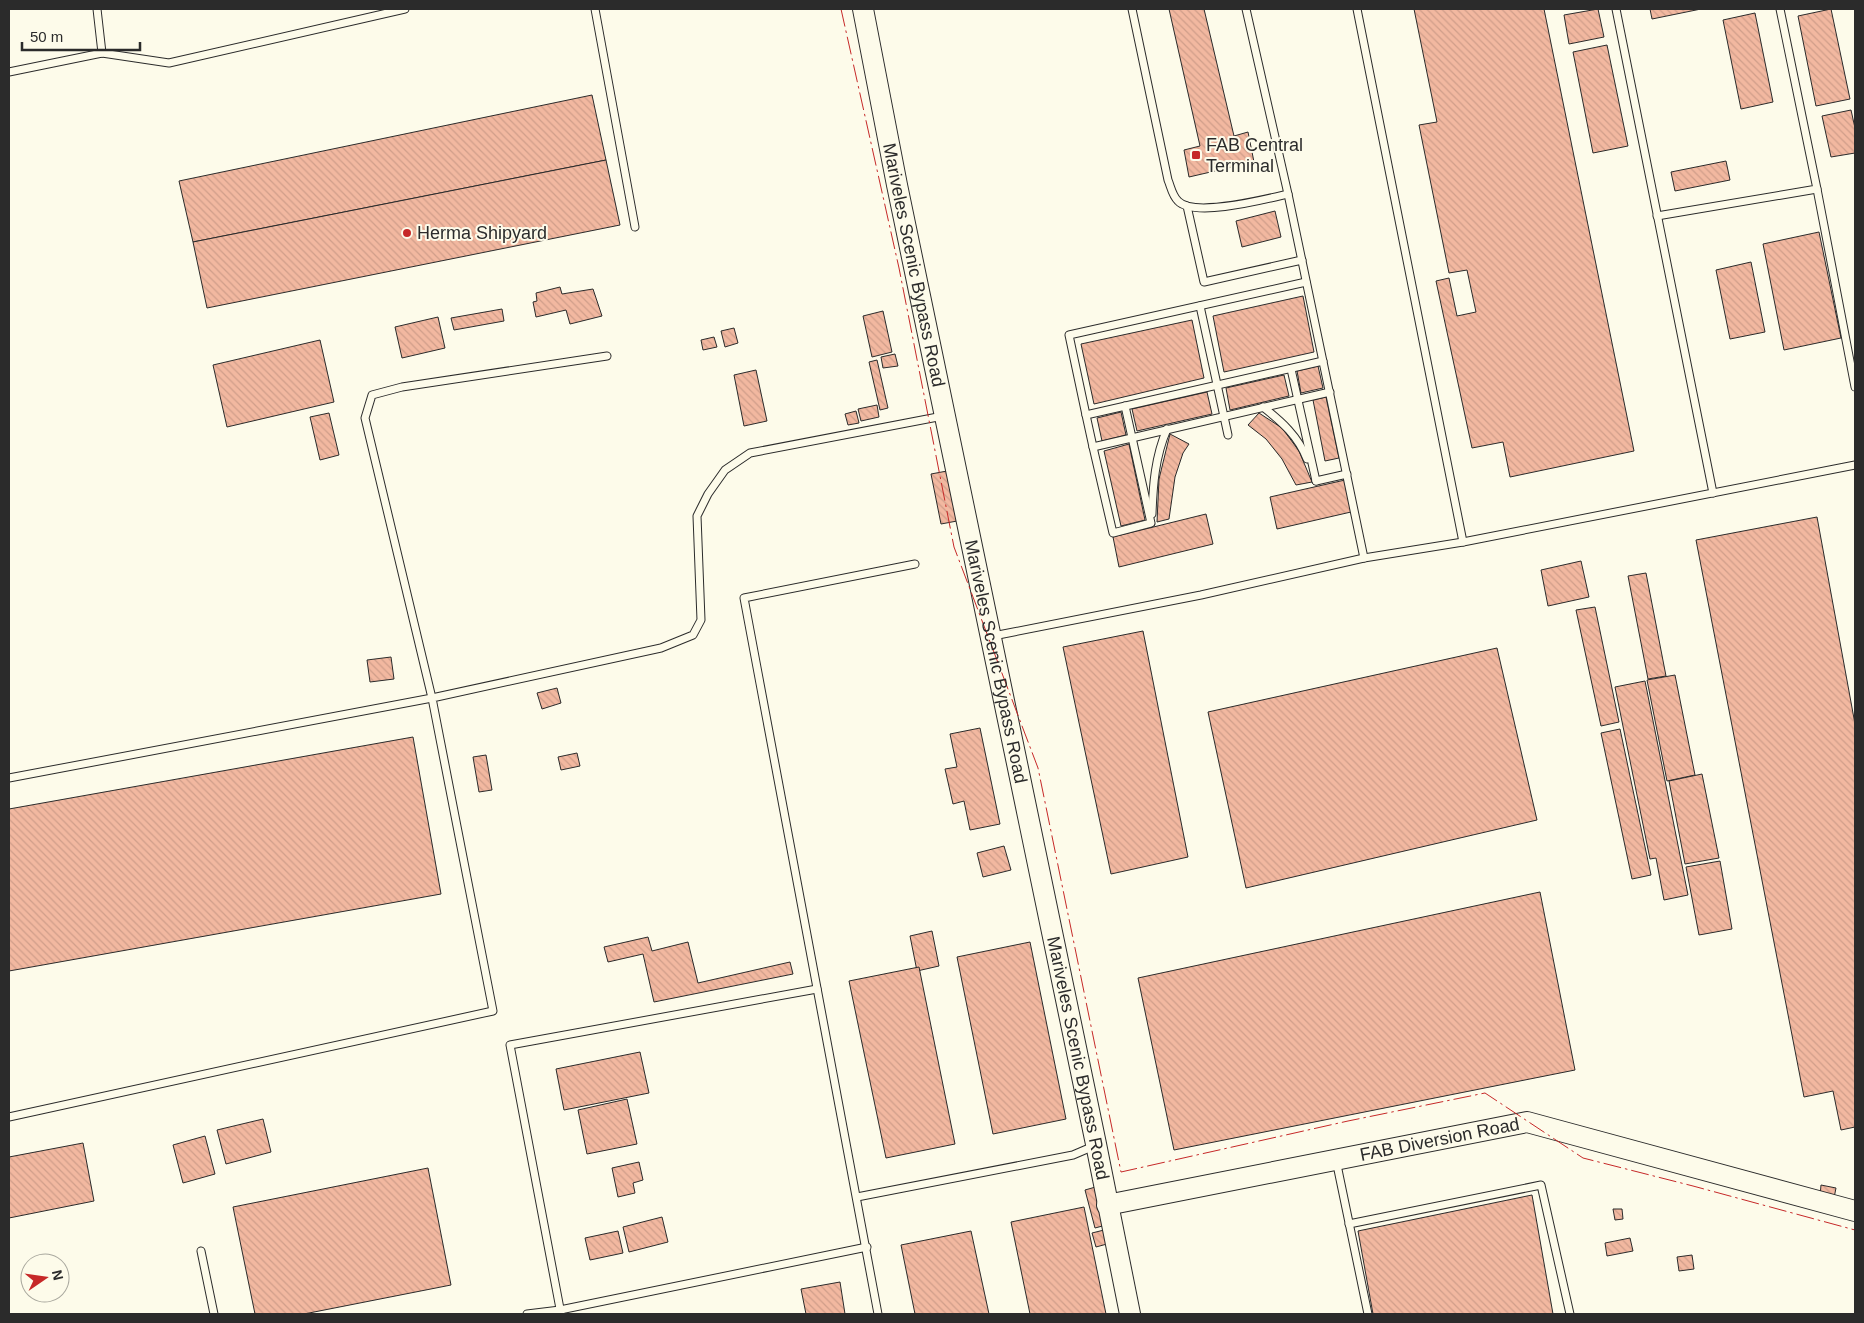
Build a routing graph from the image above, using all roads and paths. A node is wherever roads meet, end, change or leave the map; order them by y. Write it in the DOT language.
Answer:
graph roads {
  1 [pos="97,9"];
  2 [pos="405,9"];
  3 [pos="595,9"];
  4 [pos="863,9"];
  5 [pos="1132,9"];
  6 [pos="1246,9"];
  7 [pos="1357,9"];
  8 [pos="1616,9"];
  9 [pos="1780,9"];
  10 [pos="102,53"];
  11 [pos="9,72"];
  12 [pos="1817,189"];
  13 [pos="1288,194"];
  14 [pos="1188,206"];
  15 [pos="1657,216"];
  16 [pos="635,227"];
  17 [pos="1302,260"];
  18 [pos="1306,282"];
  19 [pos="1200,306"];
  20 [pos="607,356"];
  21 [pos="1323,361"];
  22 [pos="1291,369"];
  23 [pos="1217,385"];
  24 [pos="1855,387"];
  25 [pos="1330,392"];
  26 [pos="1297,399"];
  27 [pos="1125,406"];
  28 [pos="1263,407"];
  29 [pos="1086,415"];
  30 [pos="944,416"];
  31 [pos="1224,416"];
  32 [pos="1167,429"];
  33 [pos="1228,435"];
  34 [pos="1132,437"];
  35 [pos="1093,446"];
  36 [pos="1855,464"];
  37 [pos="1347,474"];
  38 [pos="1316,481"];
  39 [pos="1713,493"];
  40 [pos="1151,523"];
  41 [pos="1462,542"];
  42 [pos="1364,558"];
  43 [pos="915,564"];
  44 [pos="990,636"];
  45 [pos="432,698"];
  46 [pos="9,778"];
  47 [pos="817,989"];
  48 [pos="9,1117"];
  49 [pos="1096,1144"];
  50 [pos="1336,1160"];
  51 [pos="857,1197"];
  52 [pos="1107,1205"];
  53 [pos="1855,1211"];
  54 [pos="1349,1224"];
  55 [pos="866,1247"];
  56 [pos="201,1251"];
  57 [pos="561,1312"];
  58 [pos="214,1314"];
  59 [pos="527,1314"];
  60 [pos="878,1314"];
  61 [pos="1130,1314"];
  62 [pos="1368,1314"];
  63 [pos="1570,1314"];
  1 -- 10 [label="lane"];
  2 -- 10 [label="lane"];
  3 -- 16 [label="lane"];
  4 -- 30 [label="main road, Mariveles Scenic Bypass Road"];
  5 -- 14 [label="lane"];
  6 -- 13 [label="lane"];
  7 -- 41 [label="lane"];
  8 -- 15 [label="lane"];
  9 -- 12 [label="lane"];
  10 -- 11 [label="lane"];
  12 -- 15 [label="lane"];
  12 -- 24 [label="lane"];
  13 -- 14 [label="lane"];
  13 -- 17 [label="lane"];
  14 -- 17 [label="lane"];
  15 -- 39 [label="lane"];
  17 -- 18 [label="lane"];
  18 -- 19 [label="lane"];
  18 -- 21 [label="lane"];
  19 -- 23 [label="lane"];
  19 -- 29 [label="lane"];
  20 -- 45 [label="lane"];
  21 -- 22 [label="lane"];
  21 -- 25 [label="lane"];
  22 -- 23 [label="lane"];
  22 -- 26 [label="lane"];
  23 -- 27 [label="lane"];
  23 -- 31 [label="lane"];
  25 -- 26 [label="lane"];
  25 -- 37 [label="lane"];
  26 -- 28 [label="lane"];
  26 -- 38 [label="lane"];
  27 -- 29 [label="lane"];
  27 -- 34 [label="lane"];
  28 -- 31 [label="lane"];
  28 -- 38 [label="lane"];
  29 -- 35 [label="lane"];
  30 -- 44 [label="main road, Mariveles Scenic Bypass Road"];
  30 -- 45 [label="lane"];
  31 -- 32 [label="lane"];
  31 -- 33 [label="lane"];
  32 -- 34 [label="lane"];
  32 -- 40 [label="lane"];
  34 -- 35 [label="lane"];
  34 -- 40 [label="lane"];
  35 -- 40 [label="lane"];
  36 -- 39 [label="lane"];
  37 -- 38 [label="lane"];
  37 -- 42 [label="lane"];
  39 -- 41 [label="lane"];
  41 -- 42 [label="lane"];
  42 -- 44 [label="lane"];
  43 -- 47 [label="lane"];
  44 -- 49 [label="main road, Mariveles Scenic Bypass Road"];
  45 -- 46 [label="lane"];
  45 -- 48 [label="lane"];
  47 -- 51 [label="lane"];
  47 -- 57 [label="lane"];
  49 -- 51 [label="lane"];
  49 -- 52 [label="main road, Mariveles Scenic Bypass Road"];
  50 -- 52 [label="main road, FAB Diversion Road"];
  50 -- 53 [label="main road, FAB Diversion Road"];
  50 -- 54 [label="lane"];
  51 -- 55 [label="lane"];
  52 -- 61 [label="main road, Mariveles Scenic Bypass Road"];
  54 -- 62 [label="lane"];
  54 -- 63 [label="lane"];
  55 -- 57 [label="lane"];
  55 -- 60 [label="lane"];
  56 -- 58 [label="lane"];
  57 -- 59 [label="lane"];
}
